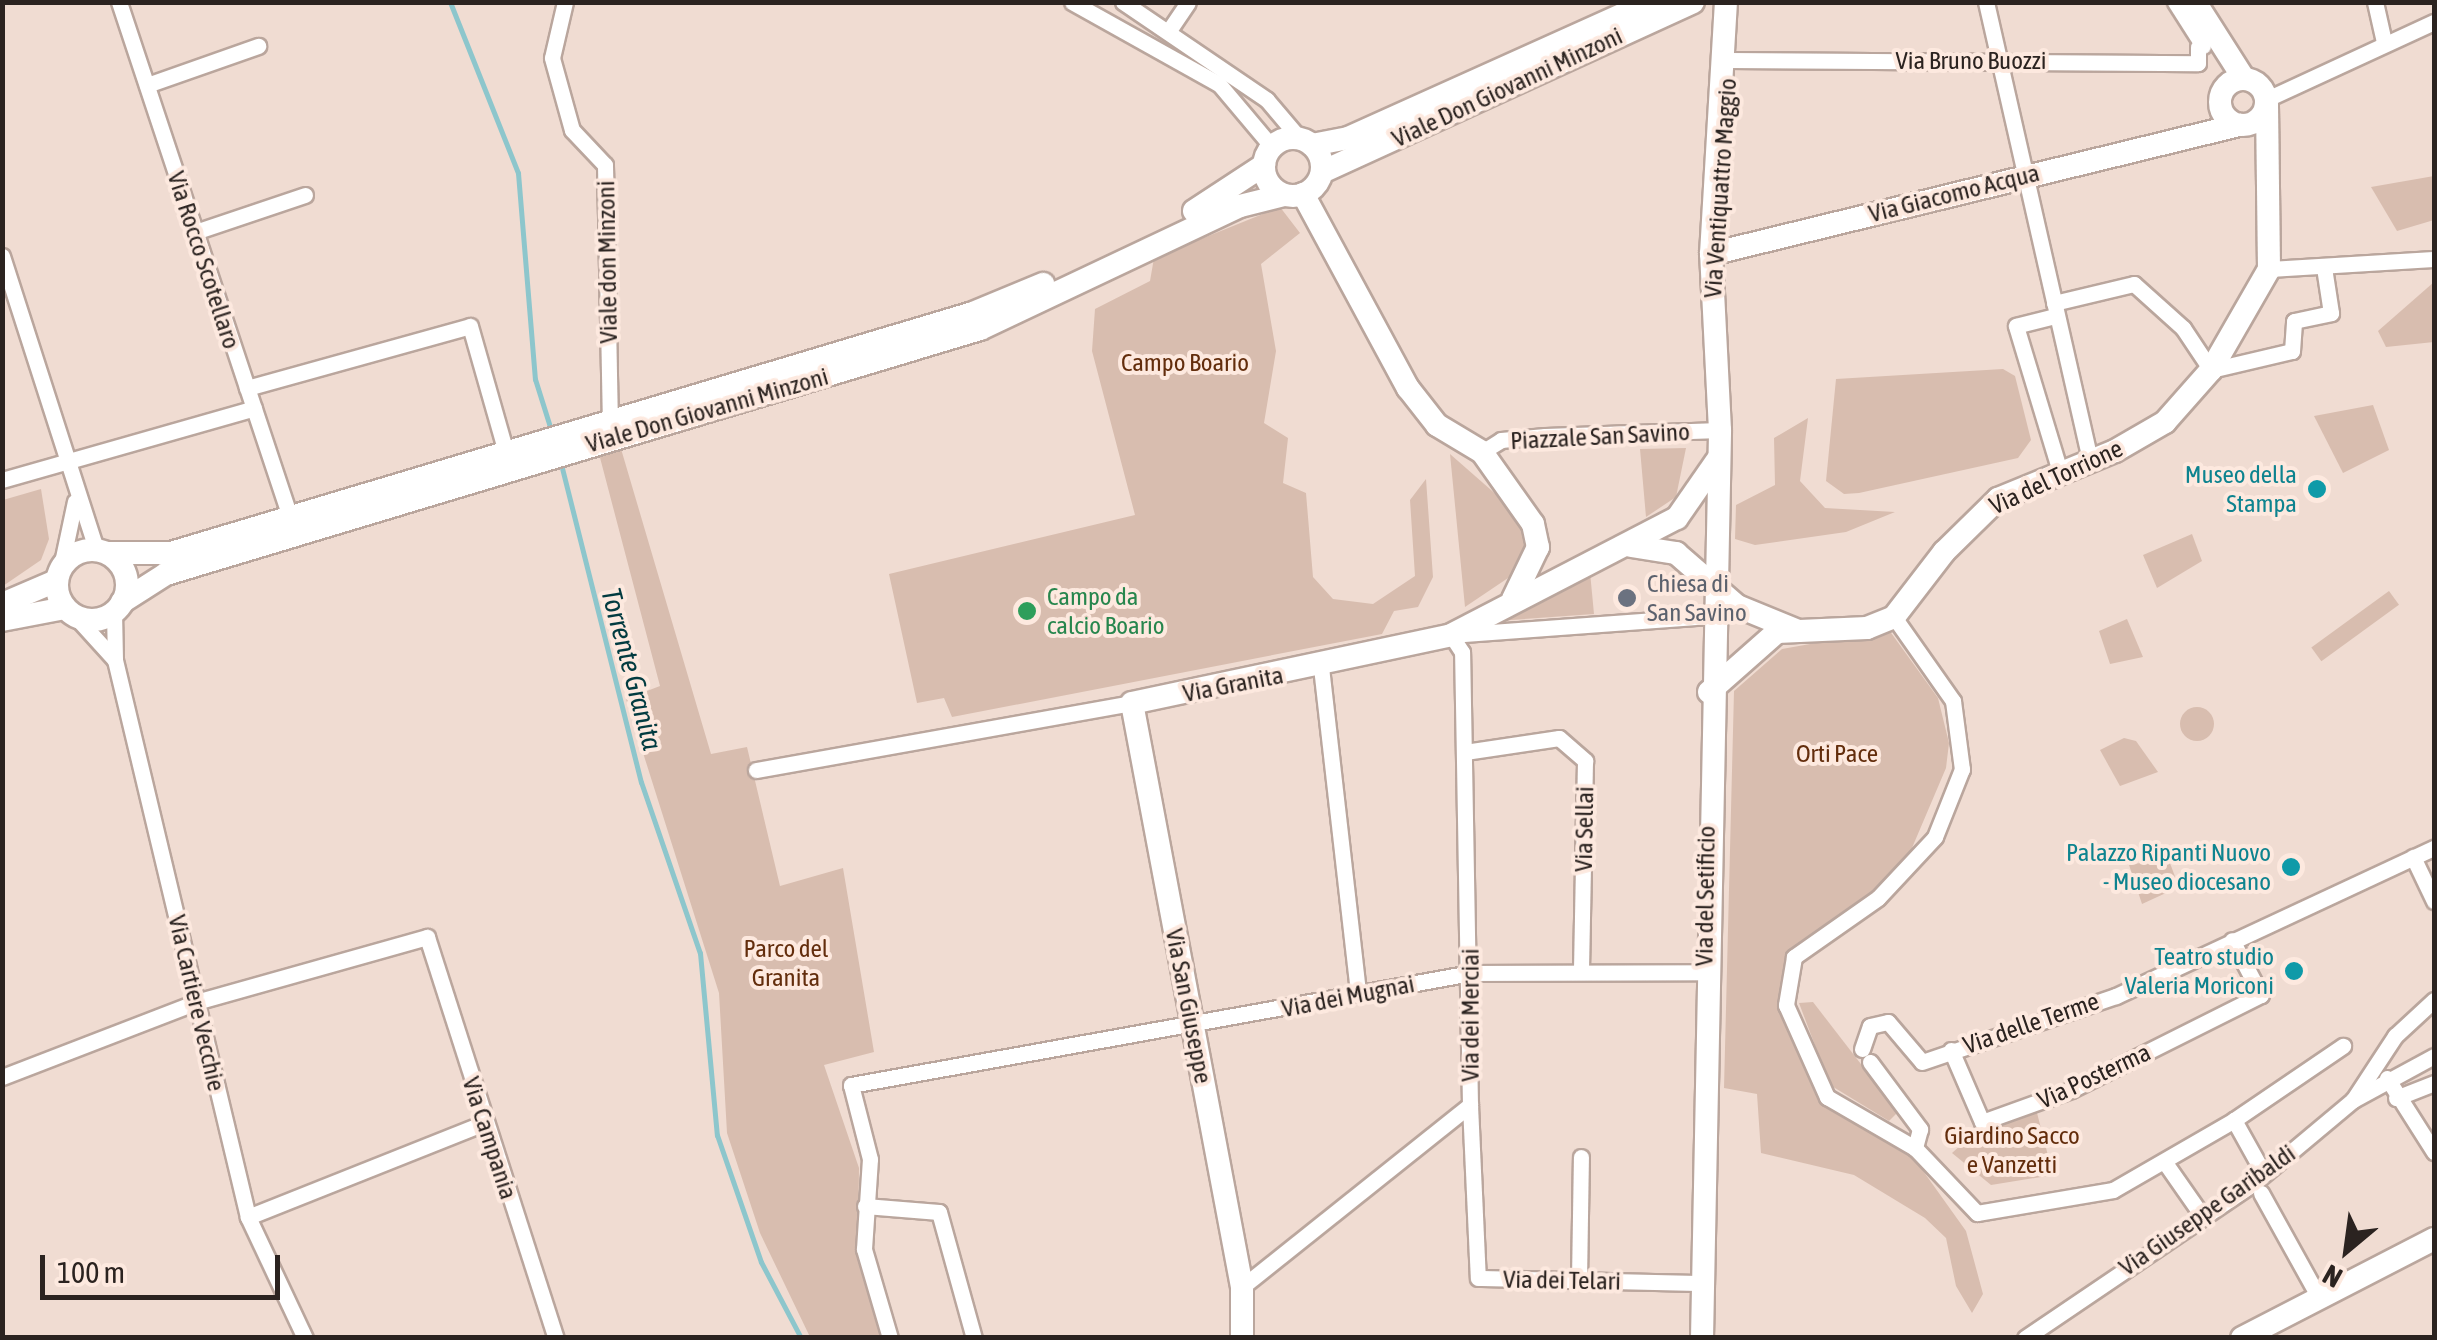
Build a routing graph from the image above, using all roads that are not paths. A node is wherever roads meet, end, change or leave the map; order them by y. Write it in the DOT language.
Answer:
graph roads {
  1 [pos="119,2"];
  2 [pos="565,2"];
  3 [pos="1072,2"];
  4 [pos="1123,2"];
  5 [pos="1188,2"];
  6 [pos="1651,2"];
  7 [pos="1726,2"];
  8 [pos="1743,2"];
  9 [pos="1986,2"];
  10 [pos="2175,2"];
  11 [pos="2195,2"];
  12 [pos="2375,2"];
  13 [pos="1686,5"];
  14 [pos="2434,22"];
  15 [pos="1170,29"];
  16 [pos="2384,42"];
  17 [pos="1728,44"];
  18 [pos="258,46"];
  19 [pos="2211,48"];
  20 [pos="1998,60"];
  21 [pos="2244,79"];
  22 [pos="146,85"];
  23 [pos="2221,99"];
  24 [pos="2266,99"];
  25 [pos="2244,125"];
  26 [pos="2197,134"];
  27 [pos="1306,142"];
  28 [pos="1268,156"];
  29 [pos="2274,159"];
  30 [pos="1322,172"];
  31 [pos="2026,174"];
  32 [pos="1294,194"];
  33 [pos="304,195"];
  34 [pos="195,232"];
  35 [pos="1711,254"];
  36 [pos="2,256"];
  37 [pos="2434,260"];
  38 [pos="2324,267"];
  39 [pos="2269,269"];
  40 [pos="2053,310"];
  41 [pos="2211,370"];
  42 [pos="247,388"];
  43 [pos="254,408"];
  44 [pos="598,430"];
  45 [pos="1720,430"];
  46 [pos="1482,452"];
  47 [pos="521,454"];
  48 [pos="1720,456"];
  49 [pos="2090,461"];
  50 [pos="64,462"];
  51 [pos="2060,472"];
  52 [pos="2,480"];
  53 [pos="75,497"];
  54 [pos="290,517"];
  55 [pos="1628,546"];
  56 [pos="102,552"];
  57 [pos="58,574"];
  58 [pos="1714,590"];
  59 [pos="1514,599"];
  60 [pos="2,604"];
  61 [pos="118,607"];
  62 [pos="70,612"];
  63 [pos="1712,616"];
  64 [pos="1894,617"];
  65 [pos="2,620"];
  66 [pos="1805,634"];
  67 [pos="1451,635"];
  68 [pos="115,660"];
  69 [pos="1321,667"];
  70 [pos="1709,692"];
  71 [pos="1132,703"];
  72 [pos="1465,752"];
  73 [pos="756,770"];
  74 [pos="2423,853"];
  75 [pos="2434,901"];
  76 [pos="2230,941"];
  77 [pos="1581,968"];
  78 [pos="1704,972"];
  79 [pos="1471,974"];
  80 [pos="1358,994"];
  81 [pos="2434,1000"];
  82 [pos="196,1002"];
  83 [pos="1193,1025"];
  84 [pos="2342,1046"];
  85 [pos="1951,1050"];
  86 [pos="2434,1056"];
  87 [pos="2,1077"];
  88 [pos="2387,1078"];
  89 [pos="2434,1083"];
  90 [pos="2396,1098"];
  91 [pos="2353,1100"];
  92 [pos="1470,1105"];
  93 [pos="2234,1120"];
  94 [pos="484,1123"];
  95 [pos="1915,1148"];
  96 [pos="2434,1152"];
  97 [pos="1581,1157"];
  98 [pos="2166,1164"];
  99 [pos="2264,1174"];
  100 [pos="2261,1193"];
  101 [pos="865,1206"];
  102 [pos="248,1217"];
  103 [pos="2203,1217"];
  104 [pos="2434,1240"];
  105 [pos="1579,1280"];
  106 [pos="1701,1283"];
  107 [pos="2318,1296"];
  108 [pos="1243,1298"];
  109 [pos="305,1338"];
  110 [pos="556,1338"];
  111 [pos="890,1338"];
  112 [pos="974,1338"];
  113 [pos="1242,1338"];
  114 [pos="1262,1338"];
  115 [pos="1702,1338"];
  116 [pos="2025,1338"];
  117 [pos="2242,1338"];
  1 -- 22 [label="street, Via Rocco Scotellaro"];
  2 -- 44 [label="street, Viale don Minzoni"];
  3 -- 28 [label="street"];
  4 -- 15 [label="street"];
  5 -- 15 [label="street"];
  6 -- 27 [label="main road, Viale Don Giovanni Minzoni"];
  7 -- 17 [label="main road, Via Ventiquattro Maggio"];
  8 -- 17 [label="main road, Via Ventiquattro Maggio"];
  9 -- 20 [label="street"];
  10 -- 19 [label="street"];
  11 -- 19 [label="main road"];
  12 -- 16 [label="street"];
  13 -- 17 [label="main road"];
  13 -- 30 [label="main road, Viale Don Giovanni Minzoni"];
  14 -- 16 [label="street"];
  15 -- 27 [label="street"];
  16 -- 24 [label="street"];
  17 -- 20 [label="street, Via Bruno Buozzi"];
  17 -- 35 [label="main road, Via Ventiquattro Maggio"];
  18 -- 22 [label="street"];
  19 -- 20 [label="street, Via Bruno Buozzi"];
  19 -- 21 [label="main road"];
  19 -- 23 [label="main road"];
  20 -- 31 [label="street"];
  21 -- 23 [label="main road"];
  21 -- 24 [label="main road"];
  22 -- 34 [label="street, Via Rocco Scotellaro"];
  23 -- 25 [label="main road"];
  23 -- 26 [label="main road"];
  24 -- 25 [label="main road"];
  24 -- 29 [label="main road"];
  25 -- 26 [label="main road, Via Giacomo Acqua"];
  25 -- 29 [label="main road"];
  26 -- 31 [label="main road, Via Giacomo Acqua"];
  27 -- 28 [label="main road, Viale Don Giovanni Minzoni"];
  27 -- 30 [label="main road"];
  28 -- 32 [label="main road"];
  28 -- 44 [label="main road, Viale Don Giovanni Minzoni"];
  29 -- 39 [label="main road"];
  30 -- 32 [label="main road, Viale Don Giovanni Minzoni"];
  31 -- 35 [label="main road, Via Giacomo Acqua"];
  31 -- 40 [label="street"];
  32 -- 44 [label="main road, Viale Don Giovanni Minzoni"];
  32 -- 46 [label="main road, Piazzale San Savino"];
  33 -- 34 [label="street"];
  34 -- 42 [label="street, Via Rocco Scotellaro"];
  35 -- 45 [label="main road, Via Ventiquattro Maggio"];
  36 -- 50 [label="street"];
  37 -- 38 [label="street"];
  38 -- 39 [label="street"];
  38 -- 41 [label="street"];
  39 -- 41 [label="main road, Via del Torrione"];
  40 -- 41 [label="street"];
  40 -- 49 [label="street"];
  40 -- 51 [label="street"];
  41 -- 49 [label="main road, Via del Torrione"];
  42 -- 43 [label="street, Via Rocco Scotellaro"];
  42 -- 47 [label="street"];
  43 -- 50 [label="street"];
  43 -- 54 [label="street, Via Rocco Scotellaro"];
  44 -- 47 [label="main road, Viale Don Giovanni Minzoni"];
  45 -- 46 [label="street, Piazzale San Savino"];
  45 -- 48 [label="main road, Via Ventiquattro Maggio"];
  46 -- 59 [label="main road, Piazzale San Savino"];
  47 -- 54 [label="main road, Viale Don Giovanni Minzoni"];
  47 -- 61 [label="main road, Viale Don Giovanni Minzoni"];
  48 -- 55 [label="main road, Piazzale San Savino"];
  48 -- 58 [label="main road, Via del Setificio"];
  49 -- 51 [label="main road, Via del Torrione"];
  50 -- 52 [label="street"];
  50 -- 53 [label="street"];
  51 -- 64 [label="main road, Via del Torrione"];
  53 -- 56 [label="street"];
  53 -- 57 [label="street"];
  54 -- 56 [label="main road, Viale Don Giovanni Minzoni"];
  55 -- 58 [label="main road"];
  55 -- 59 [label="main road, Piazzale San Savino"];
  56 -- 57 [label="main road, Viale Don Giovanni Minzoni"];
  56 -- 61 [label="main road"];
  57 -- 60 [label="main road, Viale Don Giovanni Minzoni"];
  57 -- 62 [label="main road"];
  58 -- 63 [label="main road, Via del Setificio"];
  58 -- 66 [label="main road"];
  59 -- 67 [label="main road, Piazzale San Savino"];
  61 -- 62 [label="main road, Viale Don Giovanni Minzoni"];
  61 -- 68 [label="street, Via Cartiere Vecchie"];
  62 -- 65 [label="main road, Viale Don Giovanni Minzoni"];
  62 -- 68 [label="street, Via Cartiere Vecchie"];
  63 -- 67 [label="street, Via Granita"];
  63 -- 70 [label="main road, Via del Setificio"];
  64 -- 66 [label="main road"];
  64 -- 95 [label="street"];
  66 -- 70 [label="main road"];
  67 -- 69 [label="main road, Via Granita"];
  67 -- 72 [label="street, Via dei Merciai"];
  68 -- 82 [label="street, Via Cartiere Vecchie"];
  69 -- 71 [label="main road, Via Granita"];
  69 -- 80 [label="street"];
  70 -- 78 [label="main road, Via del Setificio"];
  71 -- 73 [label="street, Via Granita"];
  71 -- 83 [label="main road, Via San Giuseppe"];
  72 -- 77 [label="street, Via Sellai"];
  72 -- 79 [label="street, Via dei Merciai"];
  74 -- 75 [label="street"];
  74 -- 76 [label="street, Via delle Terme"];
  76 -- 85 [label="street, Via delle Terme"];
  76 -- 85 [label="street, Via Posterma"];
  77 -- 78 [label="street, Via dei Mugnai"];
  77 -- 79 [label="street, Via dei Mugnai"];
  78 -- 106 [label="main road, Via del Setificio"];
  79 -- 80 [label="street, Via dei Mugnai"];
  79 -- 92 [label="street, Via dei Merciai"];
  80 -- 83 [label="street, Via dei Mugnai"];
  81 -- 91 [label="street"];
  82 -- 87 [label="street"];
  82 -- 94 [label="street, Via Campania"];
  82 -- 102 [label="street, Via Cartiere Vecchie"];
  83 -- 101 [label="street, Via dei Mugnai"];
  83 -- 108 [label="main road, Via San Giuseppe"];
  84 -- 93 [label="street"];
  85 -- 95 [label="street, Via delle Terme"];
  86 -- 88 [label="street, Via Giuseppe Garibaldi"];
  88 -- 90 [label="street"];
  88 -- 91 [label="street, Via Giuseppe Garibaldi"];
  89 -- 90 [label="street"];
  90 -- 96 [label="street"];
  91 -- 99 [label="street, Via Giuseppe Garibaldi"];
  92 -- 105 [label="street, Via dei Telari"];
  92 -- 108 [label="street, Via dei Merciai"];
  93 -- 98 [label="street"];
  93 -- 99 [label="street"];
  94 -- 102 [label="street"];
  94 -- 110 [label="street, Via Campania"];
  95 -- 98 [label="street"];
  97 -- 105 [label="street"];
  98 -- 103 [label="street"];
  99 -- 103 [label="street, Via Giuseppe Garibaldi"];
  100 -- 107 [label="street"];
  101 -- 111 [label="street"];
  101 -- 112 [label="street"];
  102 -- 109 [label="street, Via Cartiere Vecchie"];
  103 -- 116 [label="street, Via Giuseppe Garibaldi"];
  104 -- 107 [label="main road"];
  105 -- 106 [label="street, Via dei Telari"];
  106 -- 115 [label="main road, Via del Setificio"];
  107 -- 117 [label="main road"];
  108 -- 113 [label="main road"];
  108 -- 114 [label="main road"];
}
